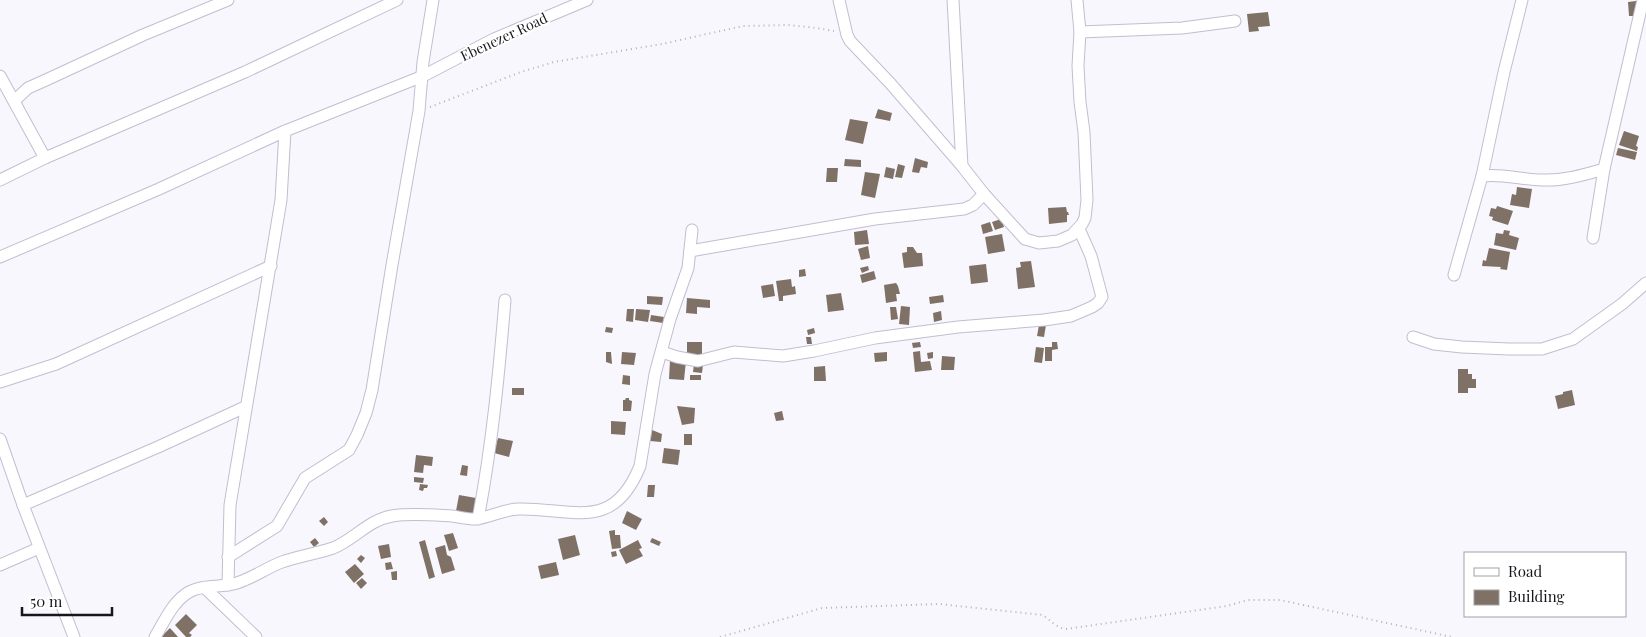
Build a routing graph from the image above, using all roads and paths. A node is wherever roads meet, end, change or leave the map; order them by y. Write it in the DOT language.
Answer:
graph roads {
  1 [pos="228,0"];
  2 [pos="397,0"];
  3 [pos="433,0"];
  4 [pos="587,0"];
  5 [pos="840,0"];
  6 [pos="953,0"];
  7 [pos="1077,0"];
  8 [pos="1522,0"];
  9 [pos="1643,0"];
  10 [pos="1235,21"];
  11 [pos="1080,32"];
  12 [pos="847,34"];
  13 [pos="0,76"];
  14 [pos="423,76"];
  15 [pos="14,101"];
  16 [pos="419,111"];
  17 [pos="285,131"];
  18 [pos="45,158"];
  19 [pos="962,166"];
  20 [pos="1604,169"];
  21 [pos="1482,176"];
  22 [pos="0,180"];
  23 [pos="984,194"];
  24 [pos="1079,229"];
  25 [pos="692,230"];
  26 [pos="1593,238"];
  27 [pos="690,251"];
  28 [pos="0,257"];
  29 [pos="271,266"];
  30 [pos="1454,275"];
  31 [pos="1646,283"];
  32 [pos="505,300"];
  33 [pos="1413,337"];
  34 [pos="662,352"];
  35 [pos="0,382"];
  36 [pos="245,408"];
  37 [pos="0,439"];
  38 [pos="22,505"];
  39 [pos="478,519"];
  40 [pos="39,548"];
  41 [pos="228,557"];
  42 [pos="0,565"];
  43 [pos="228,585"];
  44 [pos="205,588"];
  45 [pos="74,637"];
  46 [pos="155,637"];
  47 [pos="256,637"];
  48 [pos="720,637"];
  49 [pos="1452,637"];
  1 -- 15 [label="street"];
  2 -- 18 [label="street"];
  3 -- 14 [label="street"];
  4 -- 14 [label="street, Ebenezer Road"];
  5 -- 12 [label="street"];
  6 -- 19 [label="street"];
  7 -- 11 [label="street"];
  8 -- 21 [label="street"];
  9 -- 20 [label="street"];
  10 -- 11 [label="street"];
  11 -- 24 [label="street"];
  12 -- 16 [label="path"];
  12 -- 19 [label="street"];
  13 -- 15 [label="street"];
  14 -- 16 [label="street"];
  14 -- 17 [label="street, Ebenezer Road"];
  15 -- 18 [label="street"];
  16 -- 41 [label="street"];
  17 -- 28 [label="street, Ebenezer Road"];
  17 -- 29 [label="street"];
  18 -- 22 [label="street"];
  19 -- 23 [label="street"];
  20 -- 21 [label="street"];
  20 -- 26 [label="street"];
  21 -- 30 [label="street"];
  23 -- 24 [label="street"];
  23 -- 27 [label="street"];
  24 -- 34 [label="street"];
  25 -- 27 [label="street"];
  27 -- 34 [label="street"];
  29 -- 35 [label="street"];
  29 -- 36 [label="street"];
  31 -- 33 [label="street"];
  32 -- 39 [label="street"];
  34 -- 39 [label="street"];
  36 -- 38 [label="street"];
  36 -- 41 [label="street"];
  37 -- 38 [label="street"];
  38 -- 40 [label="street"];
  39 -- 43 [label="street"];
  40 -- 42 [label="street"];
  40 -- 45 [label="street"];
  41 -- 43 [label="street"];
  43 -- 44 [label="street"];
  44 -- 46 [label="street"];
  44 -- 47 [label="street"];
  48 -- 49 [label="path"];
}
